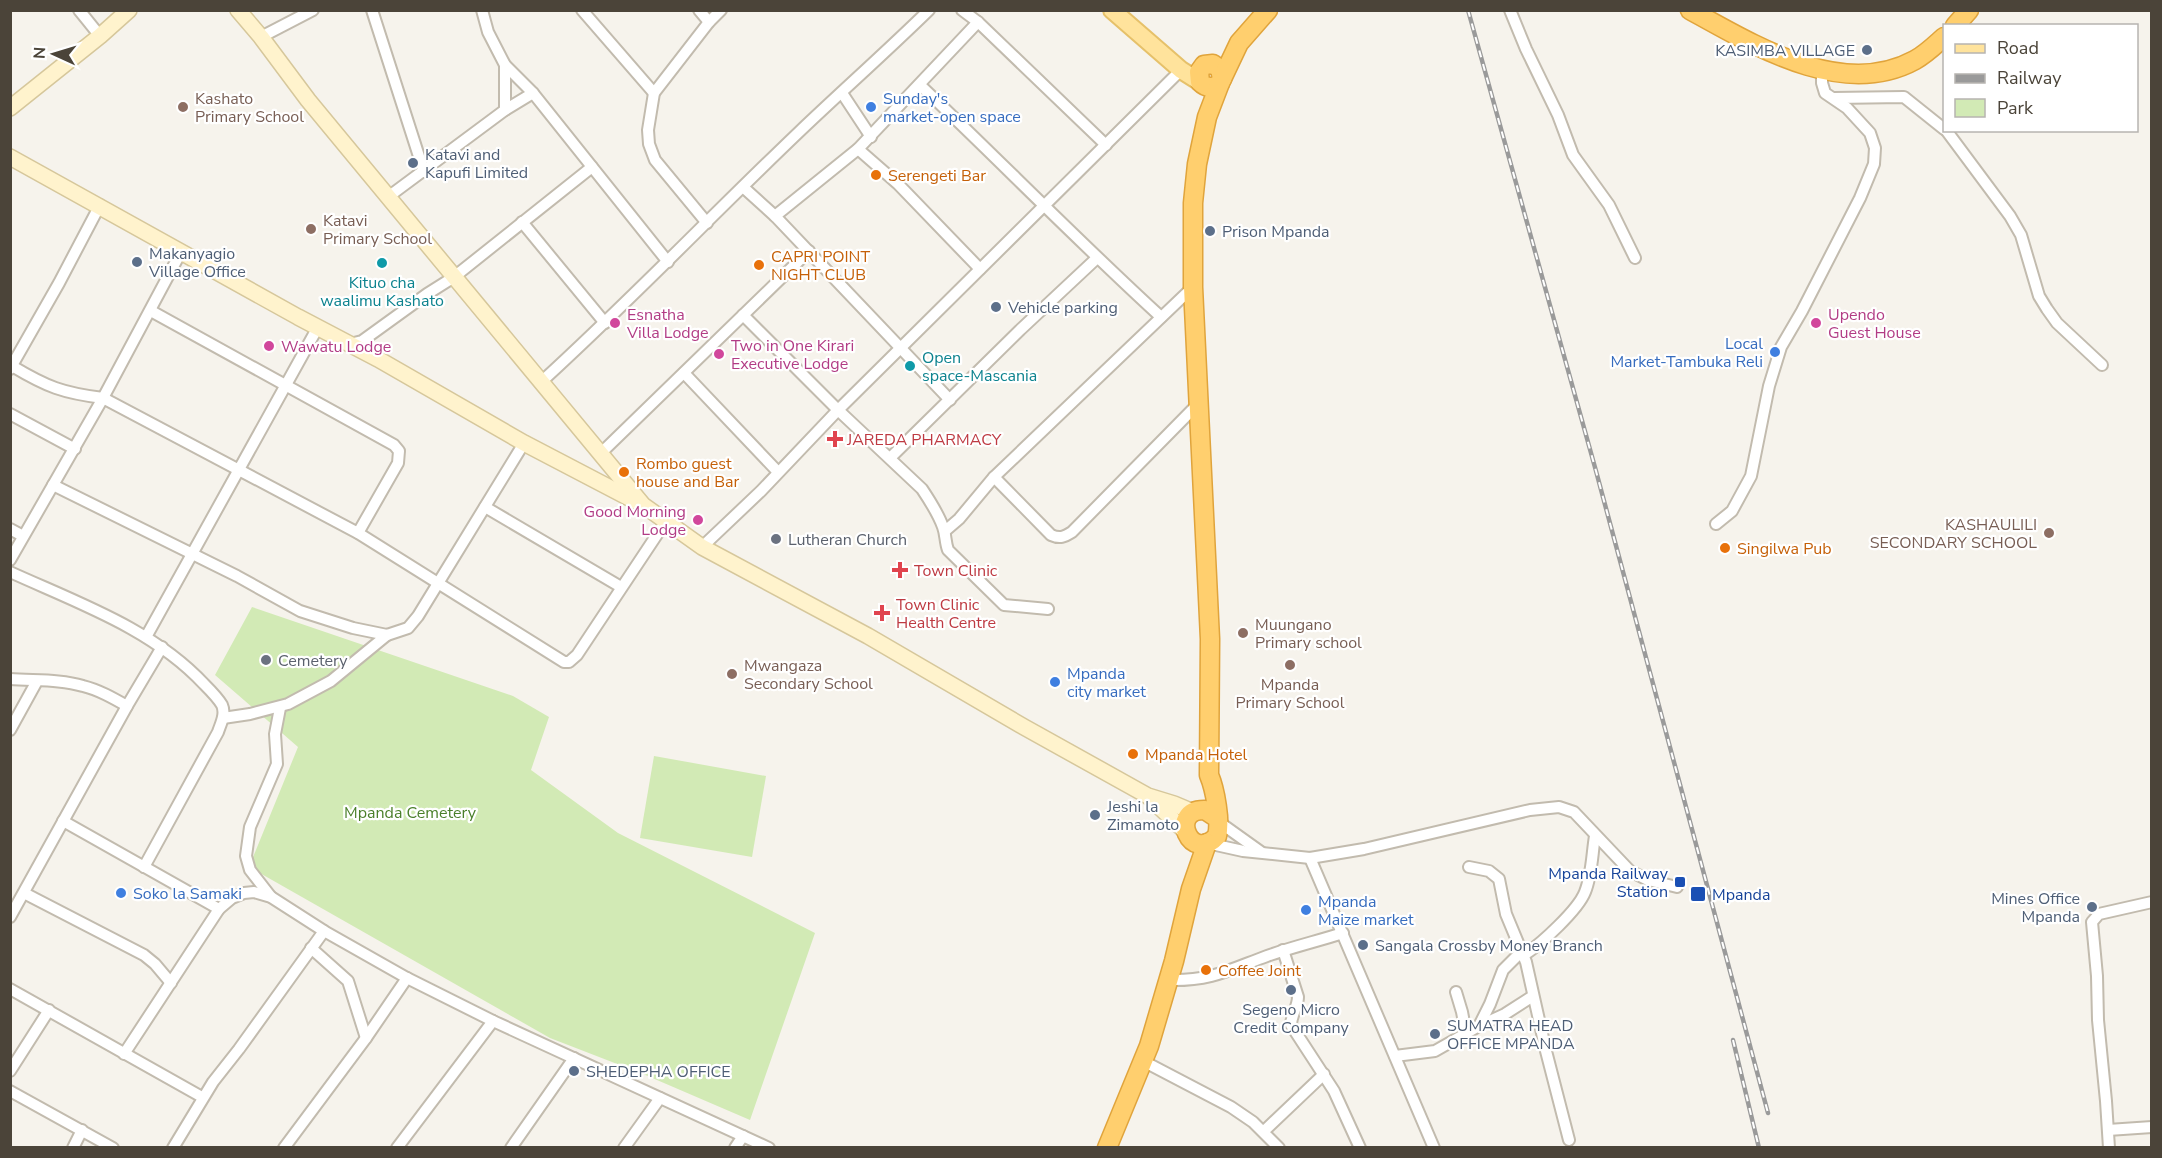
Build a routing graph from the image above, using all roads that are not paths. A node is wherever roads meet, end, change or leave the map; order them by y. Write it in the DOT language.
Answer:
graph roads {
  1 [pos="79,10"];
  2 [pos="129,10"];
  3 [pos="238,10"];
  4 [pos="313,10"];
  5 [pos="372,10"];
  6 [pos="482,10"];
  7 [pos="582,10"];
  8 [pos="699,10"];
  9 [pos="721,10"];
  10 [pos="929,10"];
  11 [pos="962,10"];
  12 [pos="1112,10"];
  13 [pos="1268,10"];
  14 [pos="1510,10"];
  15 [pos="1690,10"];
  16 [pos="1968,10"];
  17 [pos="709,22"];
  18 [pos="978,22"];
  19 [pos="1957,24"];
  20 [pos="100,36"];
  21 [pos="261,37"];
  22 [pos="1943,38"];
  23 [pos="505,65"];
  24 [pos="1176,65"];
  25 [pos="1822,70"];
  26 [pos="1209,76"];
  27 [pos="920,85"];
  28 [pos="532,93"];
  29 [pos="654,93"];
  30 [pos="842,93"];
  31 [pos="1834,98"];
  32 [pos="10,108"];
  33 [pos="505,110"];
  34 [pos="1943,128"];
  35 [pos="1947,132"];
  36 [pos="871,136"];
  37 [pos="1106,145"];
  38 [pos="858,149"];
  39 [pos="10,157"];
  40 [pos="592,167"];
  41 [pos="424,172"];
  42 [pos="743,187"];
  43 [pos="388,197"];
  44 [pos="100,205"];
  45 [pos="1045,205"];
  46 [pos="775,216"];
  47 [pos="522,222"];
  48 [pos="707,223"];
  49 [pos="809,251"];
  50 [pos="181,252"];
  51 [pos="1097,258"];
  52 [pos="1635,258"];
  53 [pos="668,262"];
  54 [pos="980,269"];
  55 [pos="454,277"];
  56 [pos="1193,287"];
  57 [pos="151,311"];
  58 [pos="743,315"];
  59 [pos="1161,317"];
  60 [pos="605,324"];
  61 [pos="318,327"];
  62 [pos="354,343"];
  63 [pos="901,347"];
  64 [pos="2102,365"];
  65 [pos="11,368"];
  66 [pos="684,373"];
  67 [pos="540,383"];
  68 [pos="286,387"];
  69 [pos="103,398"];
  70 [pos="950,400"];
  71 [pos="1198,404"];
  72 [pos="838,410"];
  73 [pos="10,414"];
  74 [pos="524,443"];
  75 [pos="75,449"];
  76 [pos="600,454"];
  77 [pos="890,458"];
  78 [pos="239,471"];
  79 [pos="778,472"];
  80 [pos="994,477"];
  81 [pos="53,485"];
  82 [pos="643,506"];
  83 [pos="485,507"];
  84 [pos="666,521"];
  85 [pos="1716,524"];
  86 [pos="10,529"];
  87 [pos="945,531"];
  88 [pos="358,533"];
  89 [pos="23,536"];
  90 [pos="702,547"];
  91 [pos="192,554"];
  92 [pos="10,560"];
  93 [pos="10,572"];
  94 [pos="439,582"];
  95 [pos="621,587"];
  96 [pos="1048,609"];
  97 [pos="387,635"];
  98 [pos="146,637"];
  99 [pos="162,647"];
  100 [pos="10,679"];
  101 [pos="37,681"];
  102 [pos="127,706"];
  103 [pos="280,708"];
  104 [pos="223,718"];
  105 [pos="10,730"];
  106 [pos="1209,775"];
  107 [pos="1148,796"];
  108 [pos="1195,811"];
  109 [pos="1218,820"];
  110 [pos="63,821"];
  111 [pos="1186,834"];
  112 [pos="1595,836"];
  113 [pos="1207,843"];
  114 [pos="1262,852"];
  115 [pos="1310,858"];
  116 [pos="144,867"];
  117 [pos="1469,867"];
  118 [pos="1677,887"];
  119 [pos="1191,889"];
  120 [pos="24,893"];
  121 [pos="271,897"];
  122 [pos="2151,902"];
  123 [pos="219,909"];
  124 [pos="10,917"];
  125 [pos="324,931"];
  126 [pos="1343,933"];
  127 [pos="311,948"];
  128 [pos="1283,950"];
  129 [pos="1523,953"];
  130 [pos="407,978"];
  131 [pos="1169,980"];
  132 [pos="171,983"];
  133 [pos="10,989"];
  134 [pos="1456,992"];
  135 [pos="1533,996"];
  136 [pos="49,1010"];
  137 [pos="493,1021"];
  138 [pos="1479,1026"];
  139 [pos="1466,1033"];
  140 [pos="366,1038"];
  141 [pos="124,1054"];
  142 [pos="1395,1056"];
  143 [pos="574,1058"];
  144 [pos="1143,1061"];
  145 [pos="10,1071"];
  146 [pos="1324,1074"];
  147 [pos="10,1091"];
  148 [pos="202,1097"];
  149 [pos="660,1098"];
  150 [pos="2151,1127"];
  151 [pos="82,1130"];
  152 [pos="2108,1130"];
  153 [pos="1264,1131"];
  154 [pos="743,1136"];
  155 [pos="1569,1140"];
  156 [pos="1111,1146"];
  157 [pos="73,1148"];
  158 [pos="113,1148"];
  159 [pos="173,1148"];
  160 [pos="284,1148"];
  161 [pos="397,1148"];
  162 [pos="511,1148"];
  163 [pos="624,1148"];
  164 [pos="735,1148"];
  165 [pos="769,1148"];
  166 [pos="1279,1148"];
  167 [pos="1360,1148"];
  168 [pos="1434,1148"];
  169 [pos="2109,1148"];
  1 -- 20 [label="street"];
  2 -- 20 [label="street"];
  3 -- 21 [label="street"];
  4 -- 21 [label="street"];
  5 -- 41 [label="street"];
  6 -- 23 [label="street"];
  7 -- 29 [label="street"];
  8 -- 17 [label="street"];
  9 -- 17 [label="street"];
  10 -- 30 [label="street"];
  11 -- 18 [label="street"];
  12 -- 24 [label="main road"];
  13 -- 26 [label="highway"];
  14 -- 52 [label="street"];
  15 -- 25 [label="highway"];
  16 -- 19 [label="highway"];
  17 -- 29 [label="street"];
  18 -- 27 [label="street"];
  18 -- 37 [label="street"];
  20 -- 32 [label="street"];
  21 -- 43 [label="street"];
  22 -- 25 [label="highway"];
  23 -- 28 [label="street"];
  23 -- 33 [label="street"];
  24 -- 26 [label="main road"];
  24 -- 37 [label="street"];
  25 -- 31 [label="street"];
  26 -- 56 [label="highway"];
  27 -- 36 [label="street"];
  27 -- 45 [label="street"];
  28 -- 33 [label="street"];
  28 -- 40 [label="street"];
  29 -- 48 [label="street"];
  30 -- 36 [label="street"];
  30 -- 42 [label="street"];
  31 -- 34 [label="street"];
  31 -- 85 [label="street"];
  33 -- 41 [label="street"];
  35 -- 64 [label="street"];
  36 -- 38 [label="street"];
  37 -- 45 [label="street"];
  38 -- 46 [label="street"];
  38 -- 54 [label="street"];
  39 -- 44 [label="street"];
  40 -- 47 [label="street"];
  40 -- 53 [label="street"];
  41 -- 43 [label="street"];
  42 -- 46 [label="street"];
  42 -- 48 [label="street"];
  43 -- 55 [label="street"];
  44 -- 50 [label="street"];
  44 -- 65 [label="street"];
  45 -- 51 [label="street"];
  45 -- 54 [label="street"];
  46 -- 49 [label="street"];
  47 -- 55 [label="street"];
  47 -- 60 [label="street"];
  48 -- 53 [label="street"];
  49 -- 58 [label="street"];
  49 -- 63 [label="street"];
  50 -- 57 [label="street"];
  50 -- 61 [label="street"];
  51 -- 59 [label="street"];
  51 -- 70 [label="street"];
  53 -- 60 [label="street"];
  54 -- 63 [label="street"];
  55 -- 62 [label="street"];
  55 -- 67 [label="street"];
  56 -- 59 [label="street"];
  56 -- 71 [label="highway"];
  57 -- 68 [label="street"];
  57 -- 69 [label="street"];
  58 -- 66 [label="street"];
  58 -- 72 [label="street"];
  59 -- 80 [label="street"];
  60 -- 67 [label="street"];
  61 -- 68 [label="street"];
  61 -- 74 [label="street"];
  63 -- 70 [label="street"];
  63 -- 72 [label="street"];
  65 -- 69 [label="street"];
  66 -- 76 [label="street"];
  66 -- 79 [label="street"];
  67 -- 76 [label="street"];
  68 -- 78 [label="street"];
  68 -- 88 [label="street"];
  69 -- 75 [label="street"];
  69 -- 78 [label="street"];
  70 -- 77 [label="street"];
  71 -- 80 [label="street"];
  71 -- 106 [label="highway"];
  72 -- 77 [label="street"];
  72 -- 79 [label="street"];
  73 -- 75 [label="street"];
  74 -- 82 [label="street"];
  74 -- 83 [label="street"];
  75 -- 81 [label="street"];
  76 -- 82 [label="street"];
  77 -- 87 [label="street"];
  78 -- 88 [label="street"];
  78 -- 91 [label="street"];
  79 -- 90 [label="street"];
  80 -- 87 [label="street"];
  81 -- 89 [label="street"];
  81 -- 91 [label="street"];
  82 -- 84 [label="street"];
  83 -- 94 [label="street"];
  83 -- 95 [label="street"];
  84 -- 90 [label="street"];
  84 -- 95 [label="street"];
  86 -- 89 [label="street"];
  87 -- 96 [label="street"];
  88 -- 94 [label="street"];
  89 -- 92 [label="street"];
  90 -- 107 [label="street"];
  91 -- 97 [label="street"];
  91 -- 98 [label="street"];
  93 -- 98 [label="street"];
  94 -- 95 [label="street"];
  94 -- 97 [label="street"];
  97 -- 103 [label="street"];
  98 -- 99 [label="street"];
  99 -- 102 [label="street"];
  99 -- 104 [label="street"];
  100 -- 101 [label="street"];
  101 -- 102 [label="street"];
  101 -- 105 [label="street"];
  102 -- 110 [label="street"];
  103 -- 104 [label="street"];
  103 -- 121 [label="street"];
  104 -- 116 [label="street"];
  106 -- 108 [label="highway"];
  106 -- 109 [label="highway"];
  107 -- 108 [label="street"];
  107 -- 111 [label="street"];
  108 -- 109 [label="highway"];
  108 -- 111 [label="highway"];
  109 -- 113 [label="highway"];
  109 -- 114 [label="street"];
  110 -- 116 [label="street"];
  110 -- 120 [label="street"];
  111 -- 113 [label="highway"];
  111 -- 119 [label="highway"];
  112 -- 115 [label="street"];
  112 -- 118 [label="street"];
  112 -- 129 [label="street"];
  113 -- 114 [label="street"];
  113 -- 119 [label="highway"];
  114 -- 115 [label="street"];
  115 -- 126 [label="street"];
  116 -- 123 [label="street"];
  117 -- 129 [label="street"];
  119 -- 131 [label="highway"];
  120 -- 124 [label="street"];
  120 -- 132 [label="street"];
  121 -- 123 [label="street"];
  121 -- 125 [label="street"];
  122 -- 152 [label="street"];
  123 -- 132 [label="street"];
  125 -- 127 [label="street"];
  125 -- 130 [label="street"];
  126 -- 128 [label="street"];
  126 -- 142 [label="street"];
  127 -- 140 [label="street"];
  127 -- 148 [label="street"];
  128 -- 131 [label="street"];
  128 -- 146 [label="street"];
  129 -- 135 [label="street"];
  129 -- 138 [label="street"];
  130 -- 137 [label="street"];
  130 -- 140 [label="street"];
  131 -- 144 [label="highway"];
  132 -- 141 [label="street"];
  133 -- 136 [label="street"];
  134 -- 139 [label="street"];
  135 -- 138 [label="street"];
  135 -- 155 [label="street"];
  136 -- 141 [label="street"];
  136 -- 145 [label="street"];
  137 -- 143 [label="street"];
  137 -- 161 [label="street"];
  138 -- 139 [label="street"];
  139 -- 142 [label="street"];
  140 -- 160 [label="street"];
  141 -- 148 [label="street"];
  142 -- 168 [label="street"];
  143 -- 149 [label="street"];
  143 -- 162 [label="street"];
  144 -- 153 [label="street"];
  144 -- 156 [label="highway"];
  146 -- 153 [label="street"];
  146 -- 167 [label="street"];
  147 -- 151 [label="street"];
  148 -- 159 [label="street"];
  149 -- 154 [label="street"];
  149 -- 163 [label="street"];
  150 -- 152 [label="street"];
  151 -- 157 [label="street"];
  151 -- 158 [label="street"];
  152 -- 169 [label="street"];
  153 -- 166 [label="street"];
  154 -- 164 [label="street"];
  154 -- 165 [label="street"];
}
